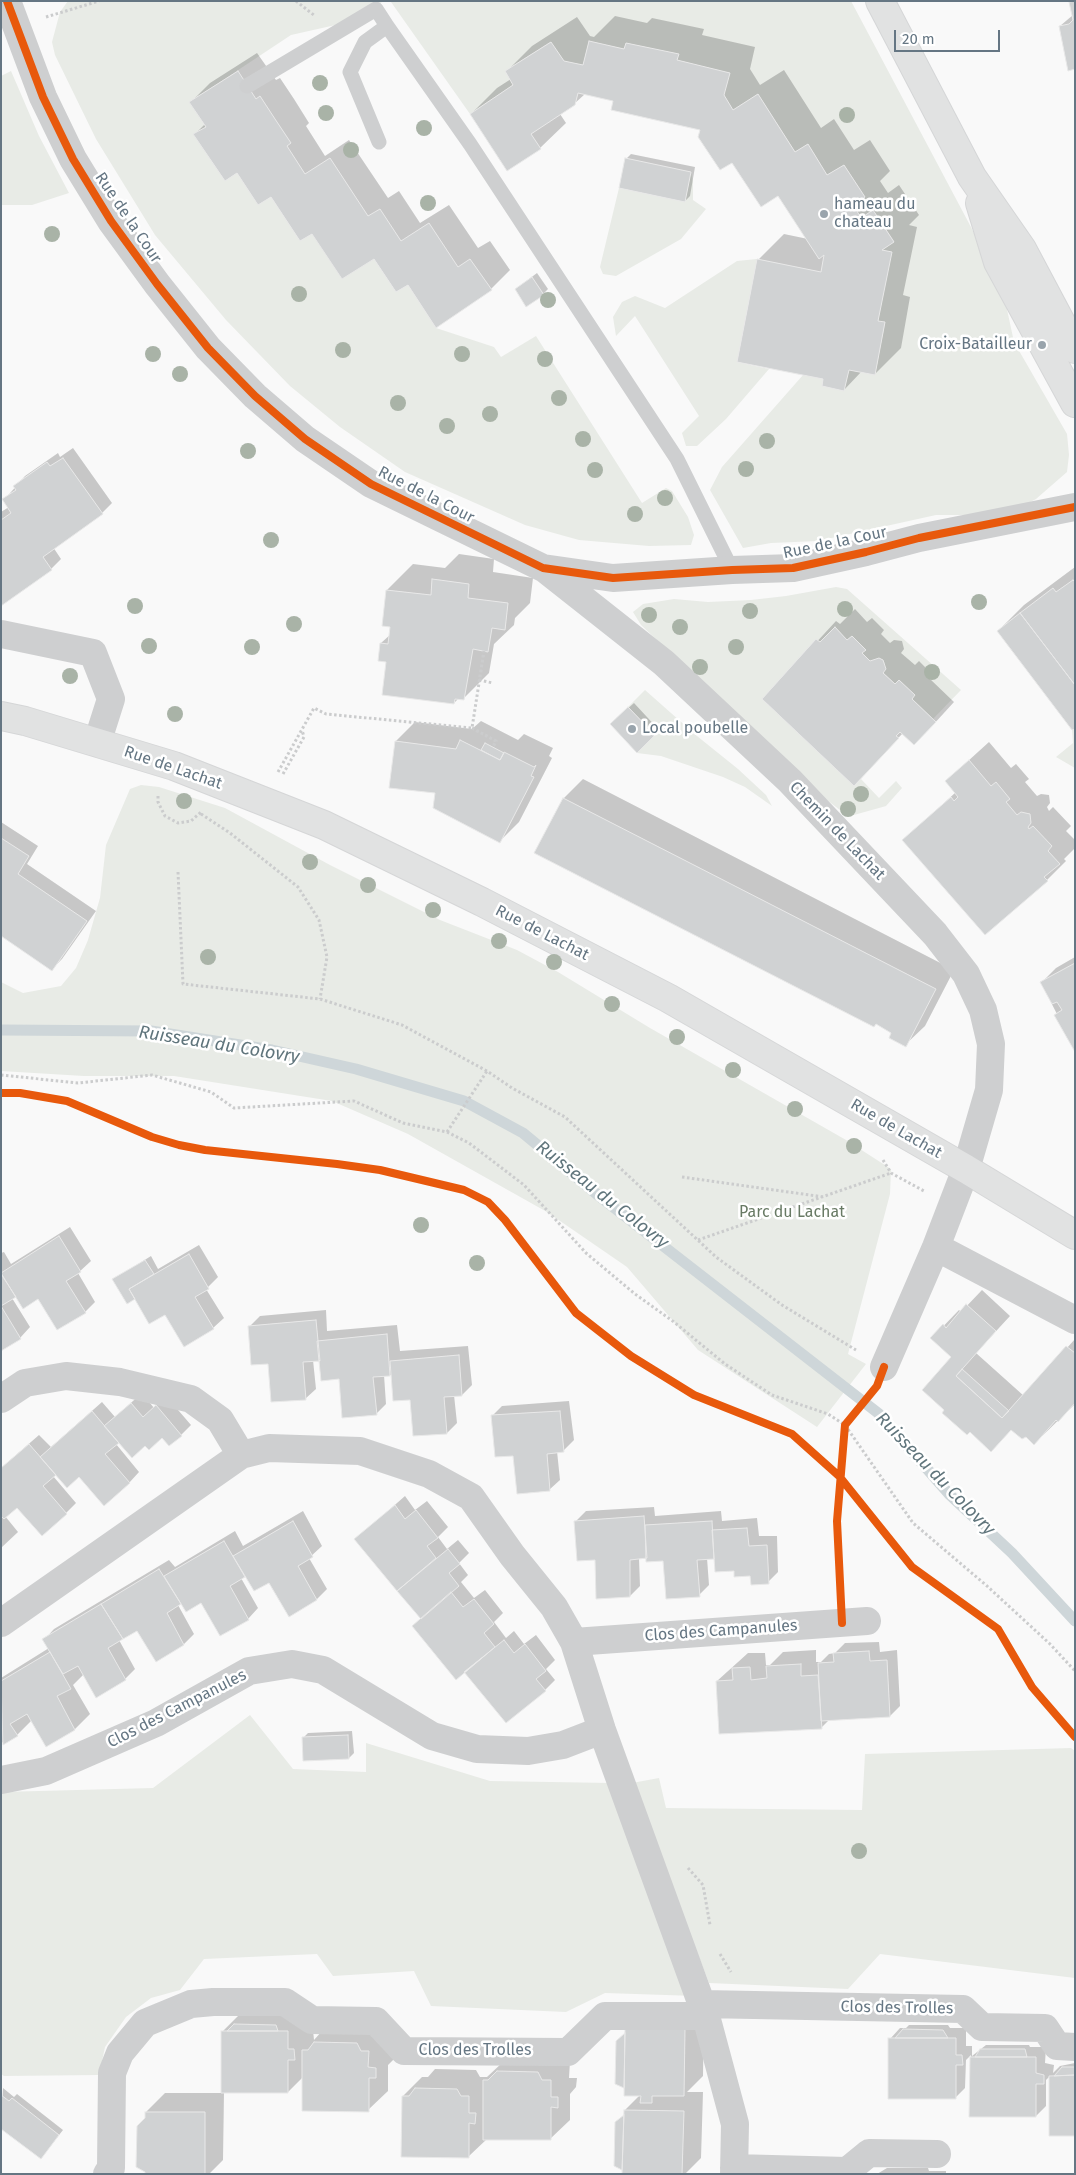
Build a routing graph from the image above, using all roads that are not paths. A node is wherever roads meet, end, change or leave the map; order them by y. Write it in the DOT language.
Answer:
graph roads {
  1 [pos="7,1"];
  2 [pos="880,1"];
  3 [pos="387,26"];
  4 [pos="247,86"];
  5 [pos="378,142"];
  6 [pos="972,177"];
  7 [pos="1075,349"];
  8 [pos="1075,403"];
  9 [pos="1072,504"];
  10 [pos="543,568"];
  11 [pos="732,570"];
  12 [pos="1,634"];
  13 [pos="1,716"];
  14 [pos="97,743"];
  15 [pos="966,1169"];
  16 [pos="1075,1235"];
  17 [pos="936,1247"];
  18 [pos="1075,1320"];
  19 [pos="884,1367"];
  20 [pos="1,1398"];
  21 [pos="241,1456"];
  22 [pos="854,1622"];
  23 [pos="1,1623"];
  24 [pos="574,1642"];
  25 [pos="602,1730"];
  26 [pos="1,1780"];
  27 [pos="704,2010"];
  28 [pos="1075,2046"];
  29 [pos="937,2154"];
  30 [pos="734,2171"];
  31 [pos="107,2174"];
  1 -- 10 [label="street, Rue de la Cour"];
  2 -- 6 [label="main road"];
  3 -- 4 [label="lane"];
  3 -- 5 [label="lane"];
  3 -- 11 [label="lane"];
  6 -- 7 [label="main road"];
  6 -- 8 [label="main road"];
  9 -- 11 [label="street, Rue de la Cour"];
  10 -- 11 [label="street, Rue de la Cour"];
  10 -- 15 [label="street, Chemin de Lachat"];
  12 -- 14 [label="street"];
  13 -- 14 [label="main road, Rue de Lachat"];
  14 -- 15 [label="main road, Rue de Lachat"];
  15 -- 16 [label="main road, Rue de Lachat"];
  15 -- 17 [label="street"];
  17 -- 18 [label="street"];
  17 -- 19 [label="street"];
  20 -- 21 [label="street"];
  21 -- 23 [label="street"];
  21 -- 24 [label="street"];
  22 -- 24 [label="street, Clos des Campanules"];
  24 -- 25 [label="street"];
  25 -- 26 [label="street, Clos des Campanules"];
  25 -- 27 [label="street"];
  27 -- 28 [label="street, Clos des Trolles"];
  27 -- 30 [label="street"];
  27 -- 31 [label="street, Clos des Trolles"];
  29 -- 30 [label="street"];
}
